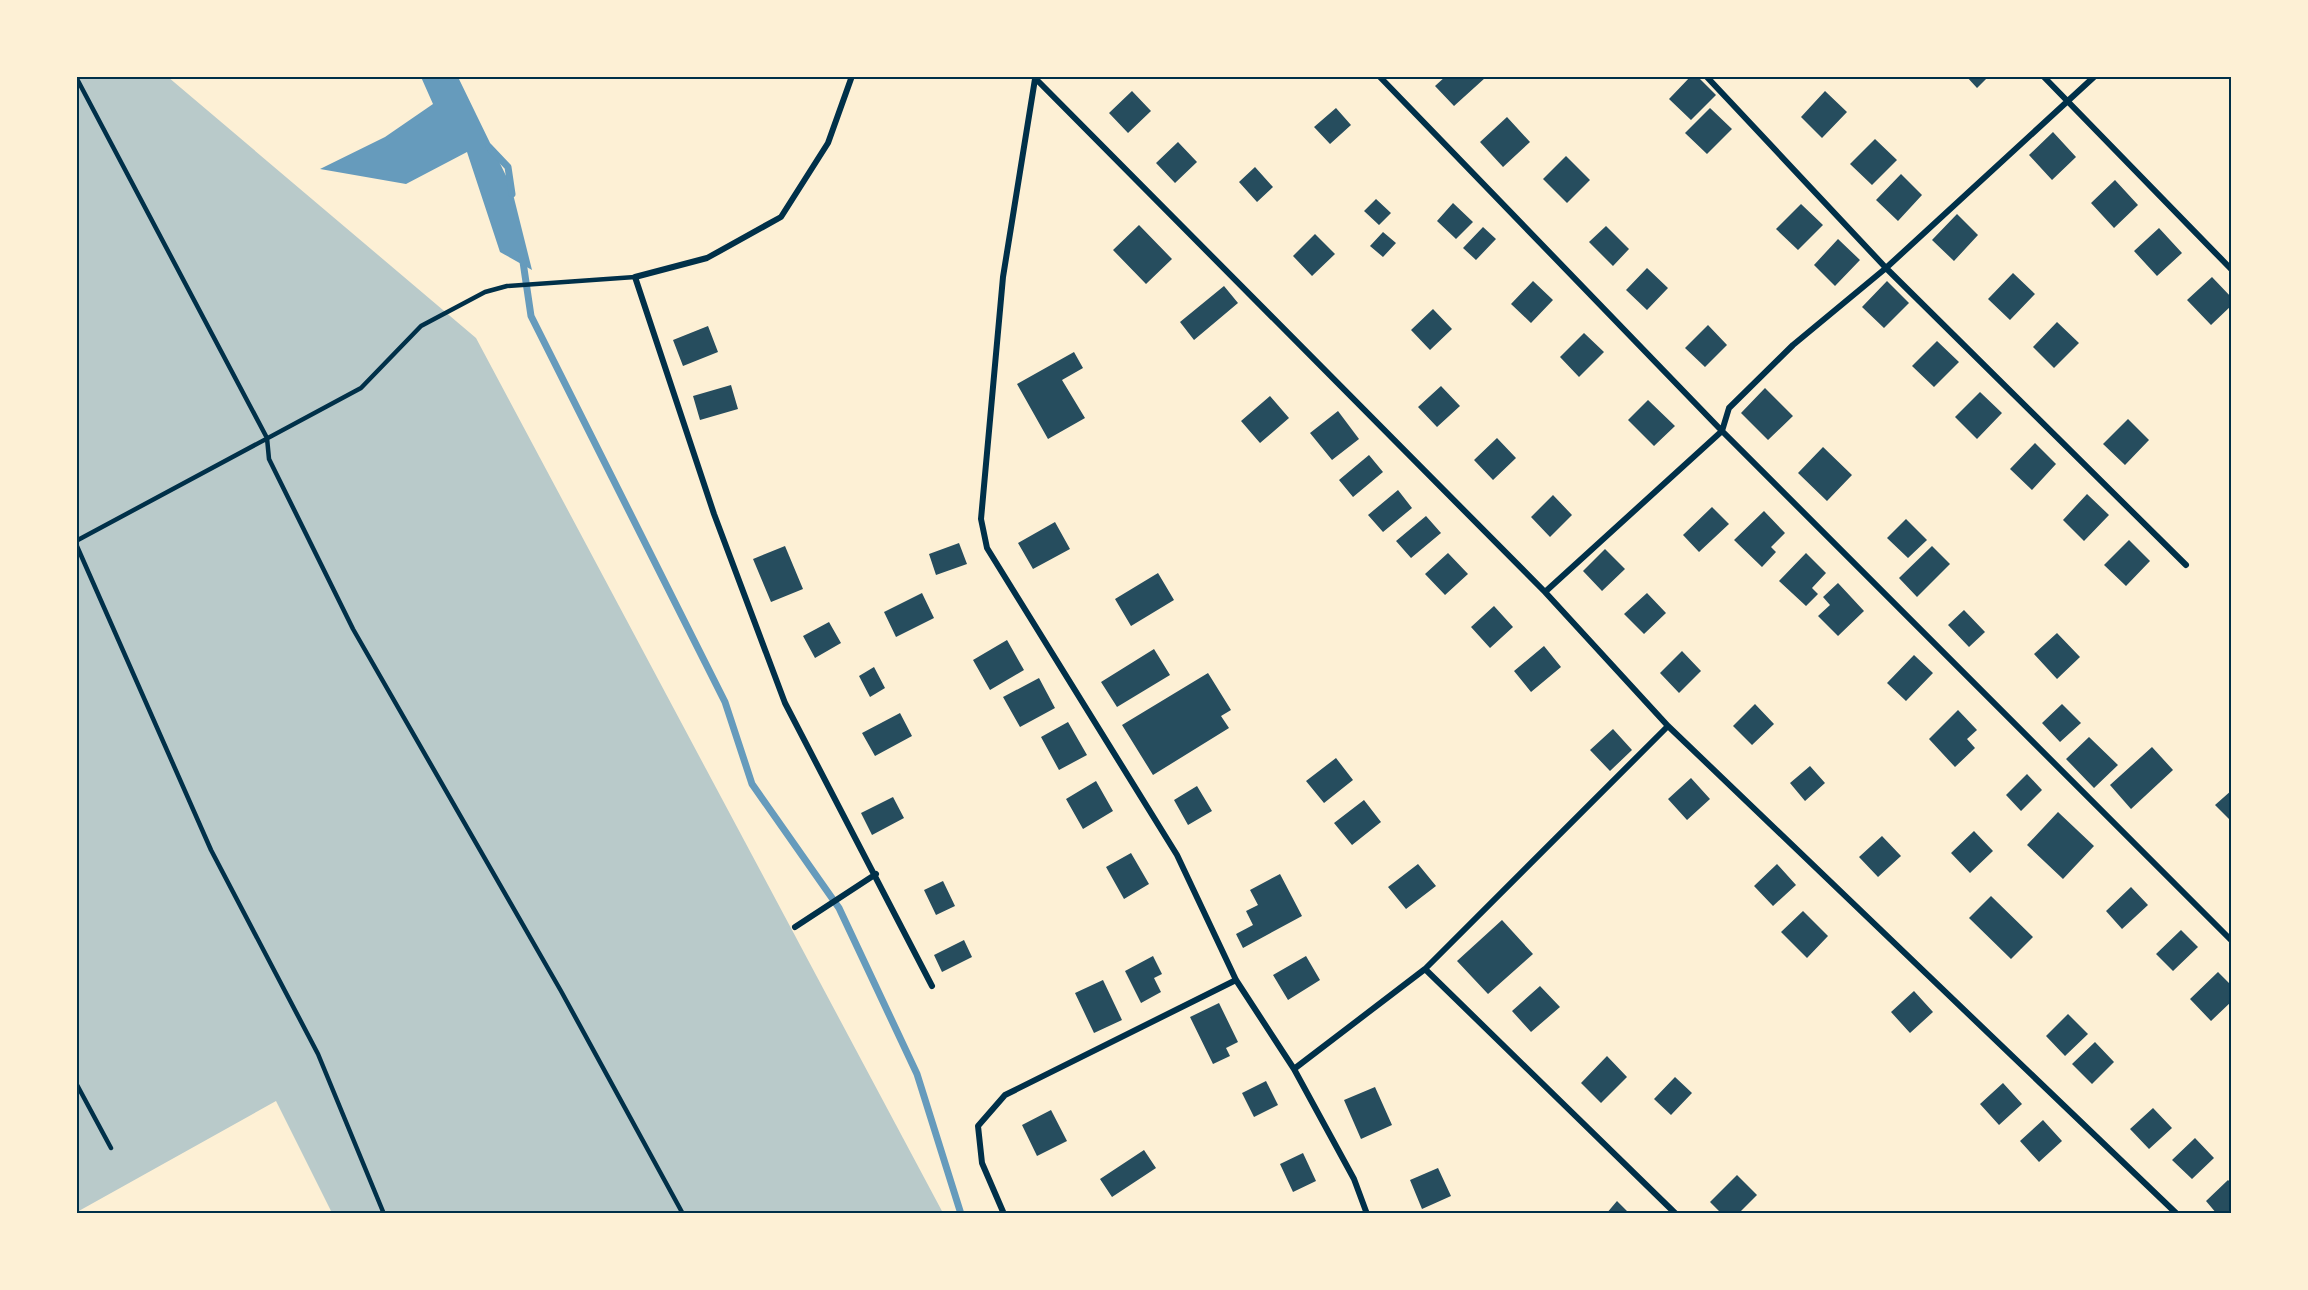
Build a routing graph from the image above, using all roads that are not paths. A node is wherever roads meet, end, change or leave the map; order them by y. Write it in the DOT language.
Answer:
graph roads {
  1 [pos="76,76"];
  2 [pos="852,76"];
  3 [pos="1380,76"];
  4 [pos="1706,76"];
  5 [pos="2043,76"];
  6 [pos="2095,76"];
  7 [pos="1034,78"];
  8 [pos="2067,103"];
  9 [pos="1886,268"];
  10 [pos="2232,270"];
  11 [pos="635,277"];
  12 [pos="1722,431"];
  13 [pos="267,438"];
  14 [pos="76,542"];
  15 [pos="2186,565"];
  16 [pos="1545,592"];
  17 [pos="1668,726"];
  18 [pos="876,874"];
  19 [pos="795,927"];
  20 [pos="2232,941"];
  21 [pos="1425,969"];
  22 [pos="1236,980"];
  23 [pos="932,986"];
  24 [pos="1294,1069"];
  25 [pos="76,1083"];
  26 [pos="111,1148"];
  27 [pos="384,1214"];
  28 [pos="683,1214"];
  29 [pos="1004,1214"];
  30 [pos="1367,1214"];
  31 [pos="1676,1214"];
  32 [pos="2177,1214"];
  1 -- 13 [label="lane"];
  2 -- 11 [label="street"];
  3 -- 12 [label="street"];
  4 -- 9 [label="street"];
  5 -- 8 [label="street"];
  6 -- 8 [label="street"];
  7 -- 16 [label="street"];
  7 -- 22 [label="street"];
  8 -- 9 [label="street"];
  8 -- 10 [label="street"];
  9 -- 12 [label="street"];
  9 -- 15 [label="street"];
  11 -- 13 [label="lane"];
  11 -- 18 [label="street"];
  12 -- 16 [label="street"];
  12 -- 20 [label="street"];
  13 -- 14 [label="lane"];
  13 -- 28 [label="lane"];
  14 -- 27 [label="lane"];
  16 -- 17 [label="street"];
  17 -- 21 [label="street"];
  17 -- 32 [label="street"];
  18 -- 19 [label="street"];
  18 -- 23 [label="street"];
  21 -- 24 [label="street"];
  21 -- 31 [label="street"];
  22 -- 24 [label="street"];
  22 -- 29 [label="street"];
  24 -- 30 [label="street"];
  25 -- 26 [label="lane"];
}
